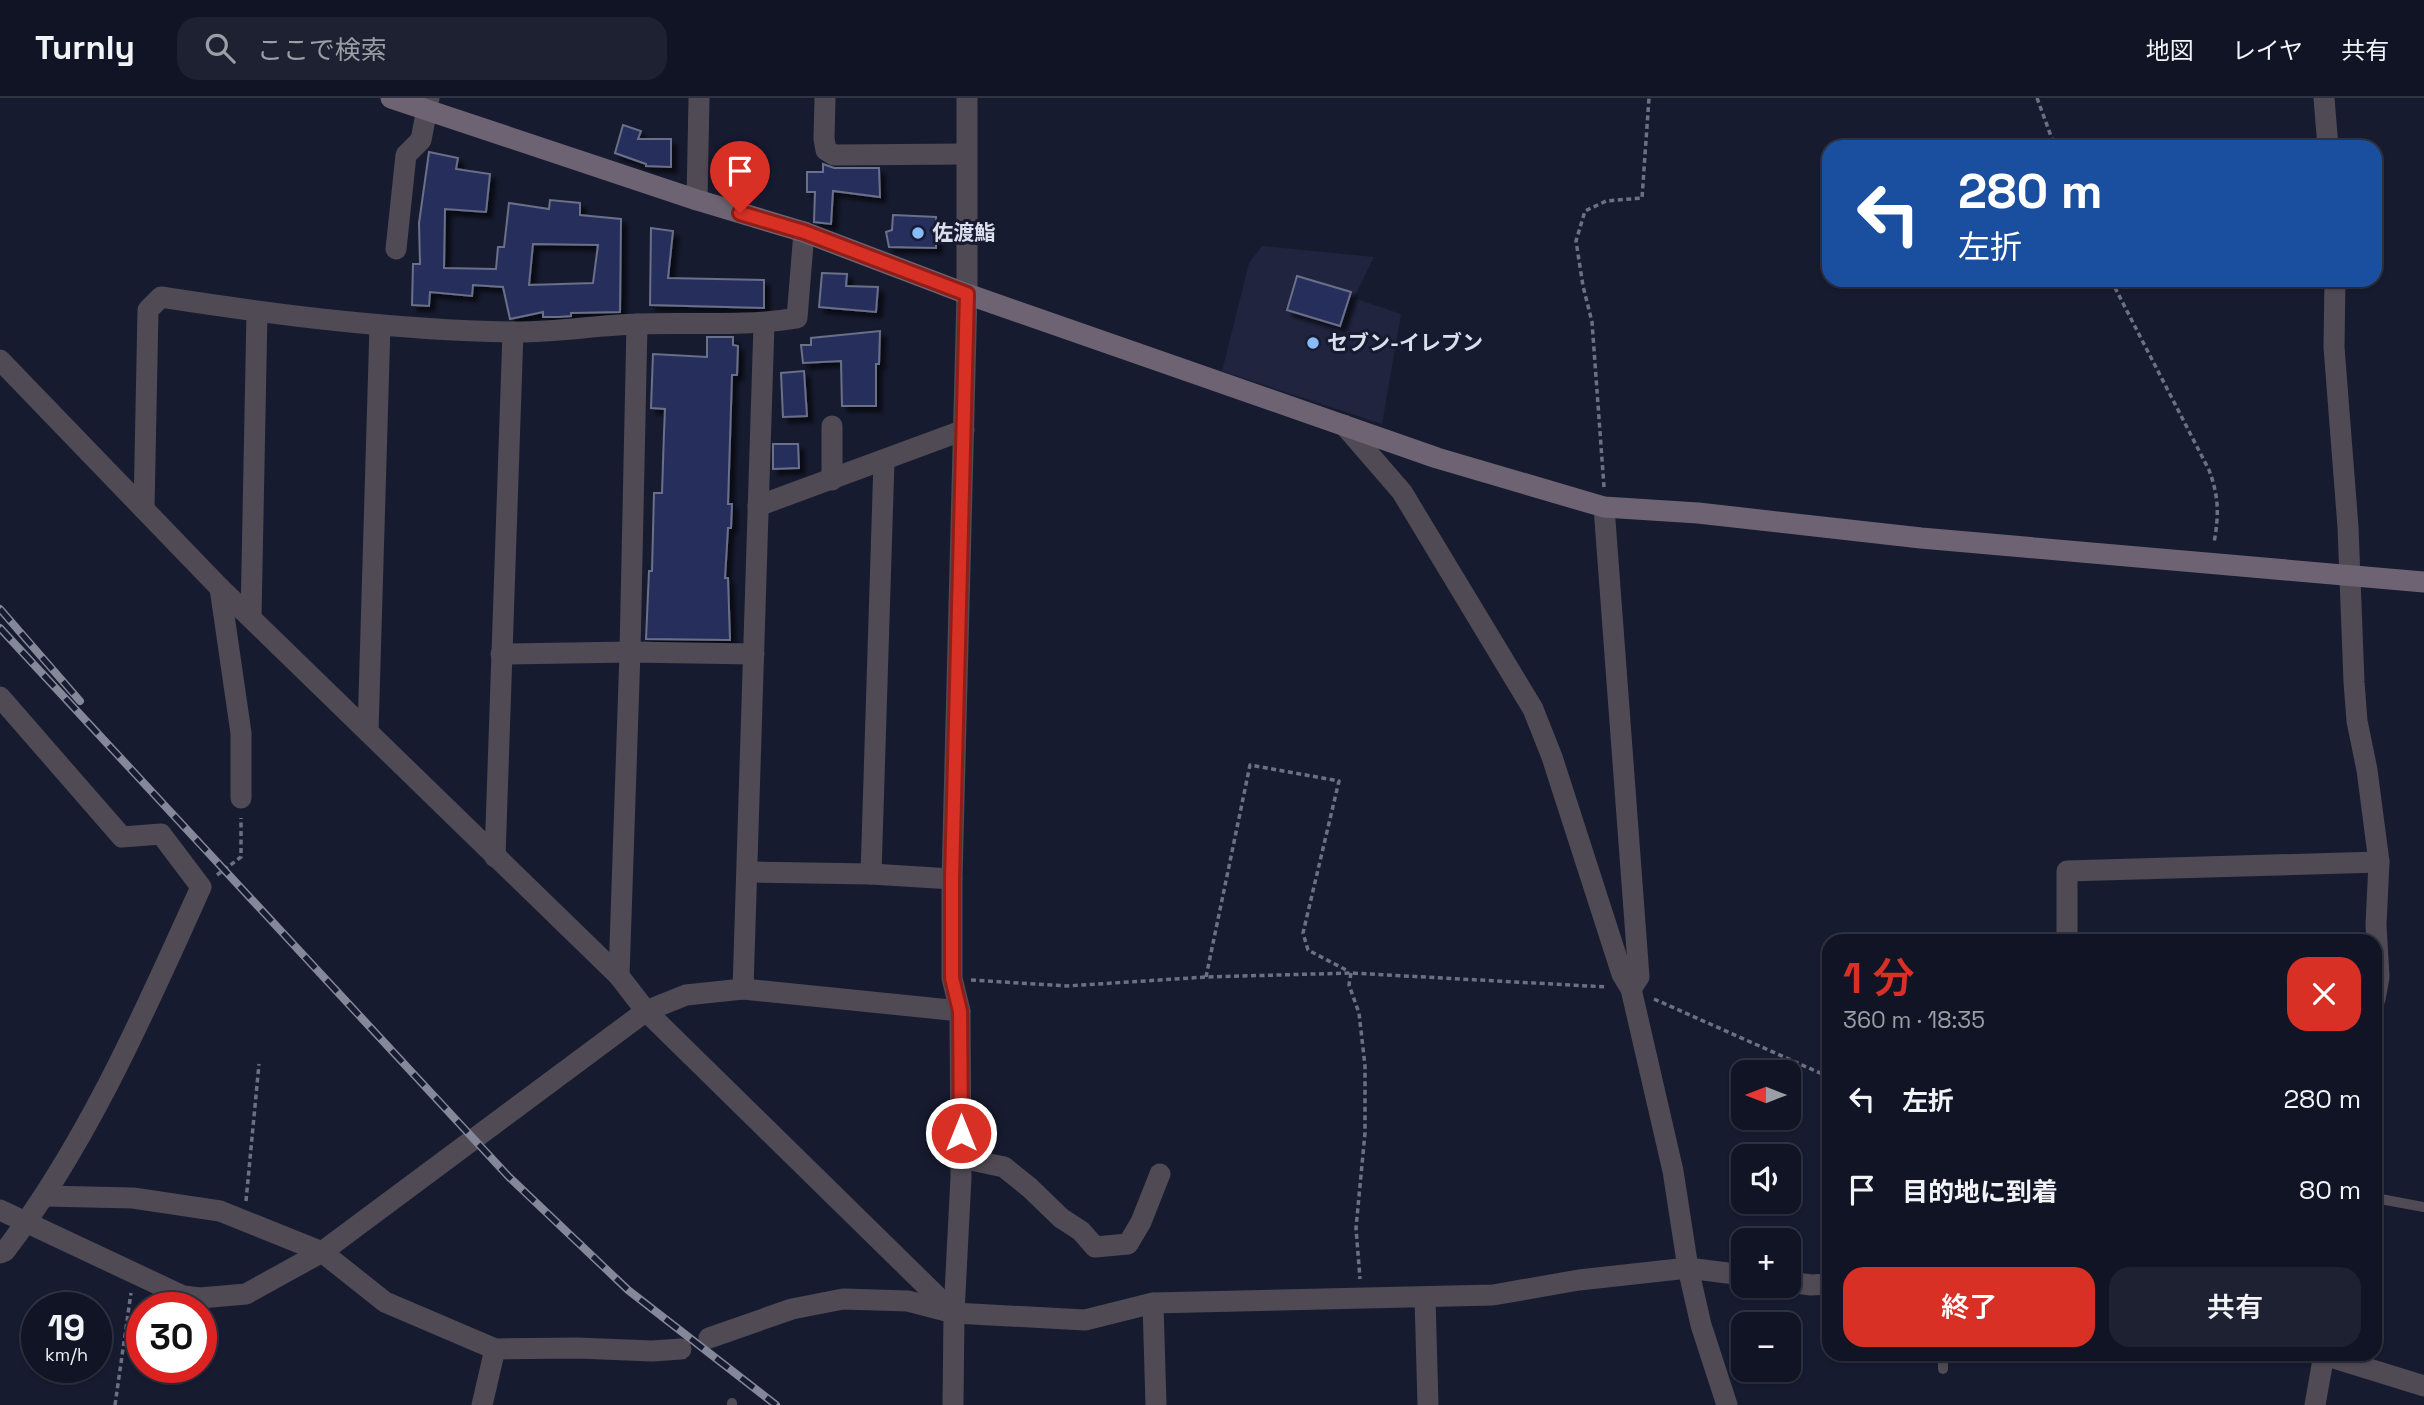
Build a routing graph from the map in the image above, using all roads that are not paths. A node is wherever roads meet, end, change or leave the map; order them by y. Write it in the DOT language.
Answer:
graph roads {
  1 [pos="391,98"];
  2 [pos="699,98"];
  3 [pos="825,98"];
  4 [pos="967,98"];
  5 [pos="2324,98"];
  6 [pos="429,104"];
  7 [pos="2327,140"];
  8 [pos="965,153"];
  9 [pos="697,200"];
  10 [pos="804,232"];
  11 [pos="396,249"];
  12 [pos="2335,287"];
  13 [pos="967,294"];
  14 [pos="257,312"];
  15 [pos="638,324"];
  16 [pos="764,324"];
  17 [pos="380,325"];
  18 [pos="513,332"];
  19 [pos="0,360"];
  20 [pos="1344,425"];
  21 [pos="832,426"];
  22 [pos="964,430"];
  23 [pos="884,461"];
  24 [pos="832,480"];
  25 [pos="758,506"];
  26 [pos="1604,507"];
  27 [pos="144,509"];
  28 [pos="2350,575"];
  29 [pos="2424,582"];
  30 [pos="220,589"];
  31 [pos="251,618"];
  32 [pos="630,652"];
  33 [pos="501,654"];
  34 [pos="754,654"];
  35 [pos="0,697"];
  36 [pos="368,732"];
  37 [pos="241,798"];
  38 [pos="495,858"];
  39 [pos="2379,862"];
  40 [pos="748,872"];
  41 [pos="871,874"];
  42 [pos="952,879"];
  43 [pos="2067,934"];
  44 [pos="2377,934"];
  45 [pos="619,976"];
  46 [pos="743,989"];
  47 [pos="1631,989"];
  48 [pos="646,1011"];
  49 [pos="960,1011"];
  50 [pos="961,1158"];
  51 [pos="1160,1174"];
  52 [pos="44,1196"];
  53 [pos="2382,1199"];
  54 [pos="2424,1207"];
  55 [pos="0,1209"];
  56 [pos="26,1223"];
  57 [pos="322,1252"];
  58 [pos="0,1253"];
  59 [pos="1688,1268"];
  60 [pos="1731,1273"];
  61 [pos="1801,1284"];
  62 [pos="1822,1284"];
  63 [pos="1425,1298"];
  64 [pos="1153,1303"];
  65 [pos="954,1313"];
  66 [pos="709,1338"];
  67 [pos="495,1349"];
  68 [pos="681,1349"];
  69 [pos="1943,1361"];
  70 [pos="2323,1361"];
  71 [pos="2343,1361"];
  72 [pos="1943,1369"];
  73 [pos="2424,1386"];
  74 [pos="482,1405"];
  75 [pos="953,1405"];
  76 [pos="1156,1405"];
  77 [pos="1428,1405"];
  78 [pos="1727,1405"];
  79 [pos="2315,1405"];
  1 -- 6 [label="street"];
  2 -- 9 [label="street"];
  3 -- 8 [label="street"];
  4 -- 8 [label="street"];
  5 -- 7 [label="street"];
  6 -- 9 [label="street"];
  6 -- 11 [label="street"];
  8 -- 13 [label="street"];
  9 -- 10 [label="street"];
  10 -- 13 [label="street"];
  10 -- 16 [label="street"];
  12 -- 28 [label="street"];
  13 -- 20 [label="street"];
  13 -- 22 [label="street"];
  14 -- 17 [label="street"];
  14 -- 27 [label="street"];
  14 -- 31 [label="street"];
  15 -- 16 [label="street"];
  15 -- 18 [label="street"];
  15 -- 32 [label="street"];
  16 -- 25 [label="street"];
  17 -- 18 [label="street"];
  17 -- 36 [label="street"];
  18 -- 33 [label="street"];
  19 -- 27 [label="street"];
  20 -- 26 [label="street"];
  20 -- 47 [label="street"];
  21 -- 24 [label="street"];
  22 -- 23 [label="street"];
  22 -- 42 [label="street"];
  23 -- 24 [label="street"];
  23 -- 41 [label="street"];
  24 -- 25 [label="street"];
  25 -- 34 [label="street"];
  26 -- 28 [label="street"];
  26 -- 47 [label="street"];
  27 -- 30 [label="street"];
  28 -- 29 [label="street"];
  28 -- 39 [label="street"];
  30 -- 31 [label="street"];
  30 -- 37 [label="street"];
  31 -- 36 [label="street"];
  32 -- 33 [label="street"];
  32 -- 34 [label="street"];
  32 -- 45 [label="street"];
  33 -- 38 [label="street"];
  34 -- 40 [label="street"];
  35 -- 52 [label="street"];
  36 -- 38 [label="street"];
  38 -- 45 [label="street"];
  39 -- 43 [label="street"];
  39 -- 44 [label="street"];
  40 -- 41 [label="street"];
  40 -- 46 [label="street"];
  41 -- 42 [label="street"];
  42 -- 49 [label="street"];
  45 -- 48 [label="street"];
  46 -- 48 [label="street"];
  46 -- 49 [label="street"];
  47 -- 59 [label="street"];
  48 -- 57 [label="street"];
  48 -- 65 [label="street"];
  49 -- 50 [label="street"];
  50 -- 51 [label="street"];
  50 -- 65 [label="street"];
  52 -- 56 [label="street"];
  52 -- 57 [label="street"];
  53 -- 54 [label="lane"];
  55 -- 56 [label="street"];
  56 -- 57 [label="street"];
  56 -- 58 [label="street"];
  57 -- 67 [label="street"];
  59 -- 60 [label="street"];
  59 -- 63 [label="street"];
  59 -- 78 [label="street"];
  61 -- 62 [label="street"];
  63 -- 64 [label="street"];
  63 -- 77 [label="street"];
  64 -- 65 [label="street"];
  64 -- 76 [label="street"];
  65 -- 66 [label="street"];
  65 -- 75 [label="street"];
  67 -- 68 [label="street"];
  67 -- 74 [label="street"];
  69 -- 72 [label="lane"];
  70 -- 79 [label="street"];
  71 -- 73 [label="street"];
}
